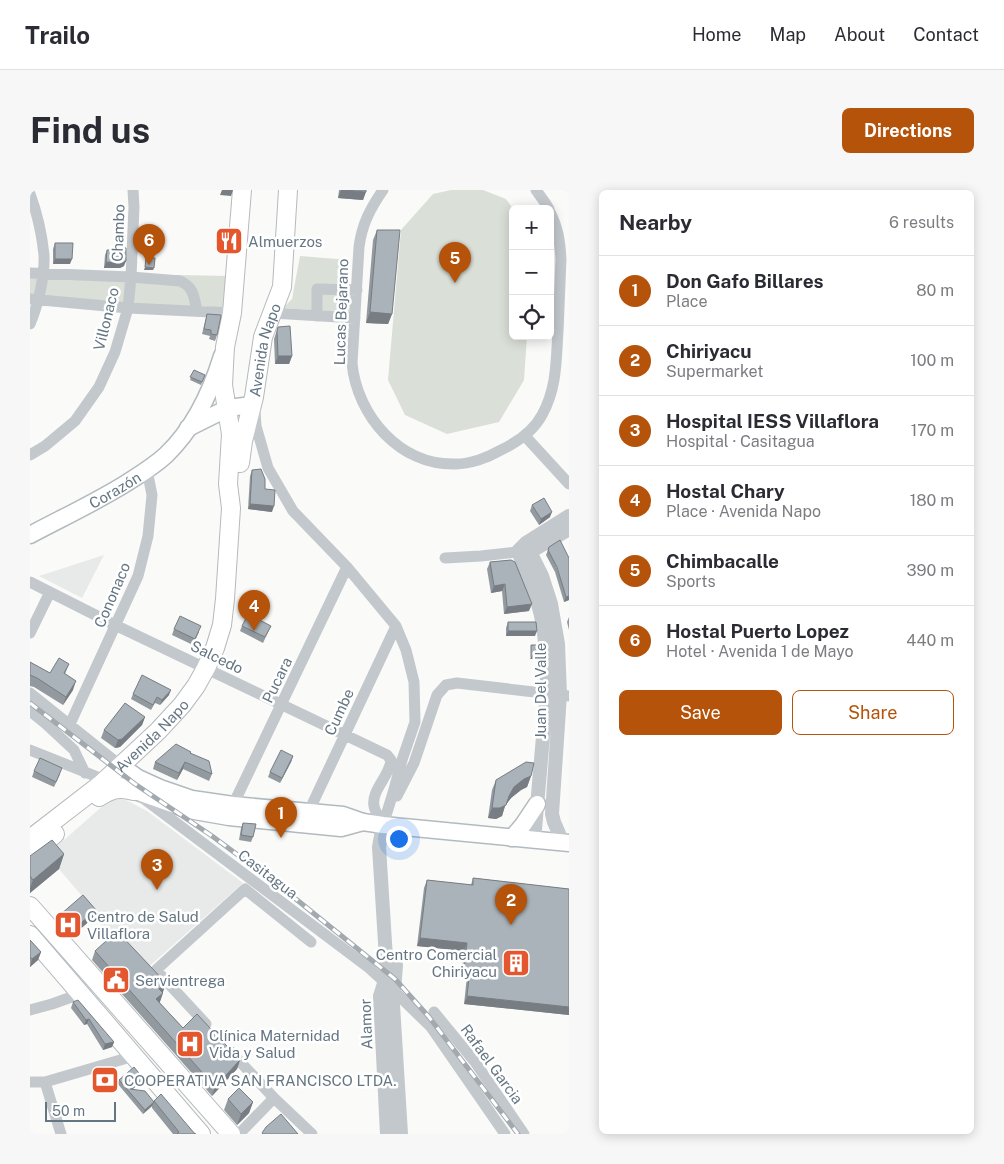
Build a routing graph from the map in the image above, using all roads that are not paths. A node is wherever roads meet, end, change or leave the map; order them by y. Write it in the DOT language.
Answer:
graph roads {
  1 [pos="133,190"];
  2 [pos="242,190"];
  3 [pos="288,190"];
  4 [pos="384,190"];
  5 [pos="537,191"];
  6 [pos="30,194"];
  7 [pos="547,205"];
  8 [pos="554,219"];
  9 [pos="30,273"];
  10 [pos="42,274"];
  11 [pos="131,277"];
  12 [pos="357,290"];
  13 [pos="34,299"];
  14 [pos="128,308"];
  15 [pos="197,311"];
  16 [pos="232,312"];
  17 [pos="272,313"];
  18 [pos="317,316"];
  19 [pos="355,318"];
  20 [pos="30,324"];
  21 [pos="225,347"];
  22 [pos="253,401"];
  23 [pos="228,408"];
  24 [pos="188,428"];
  25 [pos="525,436"];
  26 [pos="30,455"];
  27 [pos="147,470"];
  28 [pos="569,484"];
  29 [pos="231,508"];
  30 [pos="569,516"];
  31 [pos="569,529"];
  32 [pos="30,534"];
  33 [pos="525,549"];
  34 [pos="445,558"];
  35 [pos="347,567"];
  36 [pos="30,582"];
  37 [pos="50,592"];
  38 [pos="116,625"];
  39 [pos="396,626"];
  40 [pos="30,633"];
  41 [pos="206,668"];
  42 [pos="30,693"];
  43 [pos="558,695"];
  44 [pos="281,705"];
  45 [pos="30,711"];
  46 [pos="70,724"];
  47 [pos="345,736"];
  48 [pos="30,750"];
  49 [pos="391,760"];
  50 [pos="121,766"];
  51 [pos="85,773"];
  52 [pos="97,790"];
  53 [pos="134,791"];
  54 [pos="537,804"];
  55 [pos="233,805"];
  56 [pos="309,811"];
  57 [pos="363,822"];
  58 [pos="383,825"];
  59 [pos="30,827"];
  60 [pos="512,838"];
  61 [pos="30,839"];
  62 [pos="534,840"];
  63 [pos="566,843"];
  64 [pos="30,855"];
  65 [pos="30,906"];
  66 [pos="30,935"];
  67 [pos="311,942"];
  68 [pos="389,986"];
  69 [pos="80,994"];
  70 [pos="30,1010"];
  71 [pos="434,1012"];
  72 [pos="134,1056"];
  73 [pos="30,1082"];
  74 [pos="45,1082"];
  75 [pos="274,1098"];
  76 [pos="60,1134"];
  77 [pos="201,1134"];
  78 [pos="231,1134"];
  79 [pos="239,1134"];
  80 [pos="312,1134"];
  81 [pos="388,1134"];
  82 [pos="401,1134"];
  83 [pos="505,1134"];
  84 [pos="524,1134"];
  1 -- 11 [label="street, Chambo"];
  2 -- 16 [label="main road, Avenida Napo"];
  3 -- 17 [label="main road, Avenida Napo"];
  4 -- 12 [label="street, Lucas Bejarano"];
  5 -- 7 [label="street, Lucas Bejarano"];
  6 -- 10 [label="street"];
  8 -- 25 [label="street, Lucas Bejarano"];
  9 -- 10 [label="street"];
  10 -- 11 [label="street"];
  10 -- 13 [label="street"];
  11 -- 14 [label="street, Villonaco"];
  11 -- 15 [label="street"];
  12 -- 18 [label="street"];
  12 -- 19 [label="street, Lucas Bejarano"];
  13 -- 14 [label="street"];
  13 -- 20 [label="street"];
  14 -- 15 [label="street"];
  14 -- 26 [label="street, Villonaco"];
  15 -- 16 [label="street"];
  16 -- 21 [label="main road, Avenida Napo"];
  17 -- 18 [label="street"];
  17 -- 22 [label="main road, Avenida Napo"];
  18 -- 19 [label="street"];
  19 -- 25 [label="street, Lucas Bejarano"];
  21 -- 23 [label="main road, Avenida Napo"];
  21 -- 24 [label="main road, Corazón"];
  22 -- 23 [label="main road, Corazón"];
  22 -- 29 [label="main road, Avenida Napo"];
  22 -- 35 [label="street"];
  23 -- 24 [label="main road, Corazón"];
  23 -- 29 [label="main road, Avenida Napo"];
  24 -- 27 [label="main road, Corazón"];
  25 -- 28 [label="street"];
  27 -- 32 [label="main road, Corazón"];
  27 -- 38 [label="street, Cononaco"];
  29 -- 41 [label="main road, Avenida Napo"];
  30 -- 33 [label="street"];
  31 -- 33 [label="street"];
  33 -- 34 [label="street"];
  33 -- 43 [label="street, Juan Del Valle"];
  35 -- 39 [label="street"];
  35 -- 44 [label="street, Pucara"];
  36 -- 37 [label="street, Salcedo"];
  37 -- 38 [label="street, Salcedo"];
  37 -- 40 [label="street"];
  38 -- 41 [label="street, Salcedo"];
  38 -- 46 [label="street, Cononaco"];
  39 -- 47 [label="street, Cumbe"];
  39 -- 58 [label="street"];
  41 -- 44 [label="street, Salcedo"];
  41 -- 50 [label="main road, Avenida Napo"];
  42 -- 46 [label="street"];
  43 -- 54 [label="street, Juan Del Valle"];
  43 -- 58 [label="street"];
  43 -- 63 [label="street, Juan Del Valle"];
  44 -- 47 [label="street, Salcedo"];
  44 -- 55 [label="street, Pucara"];
  45 -- 51 [label="street"];
  46 -- 50 [label="street"];
  47 -- 49 [label="street, Salcedo"];
  47 -- 56 [label="street, Cumbe"];
  48 -- 51 [label="street"];
  49 -- 58 [label="street, Alamor"];
  50 -- 52 [label="main road, Avenida Napo"];
  50 -- 55 [label="main road"];
  51 -- 52 [label="street"];
  52 -- 53 [label="main road"];
  52 -- 59 [label="main road"];
  52 -- 61 [label="main road"];
  52 -- 64 [label="main road, Avenida Napo"];
  53 -- 57 [label="main road"];
  53 -- 68 [label="street, Casitagua"];
  54 -- 60 [label="main road"];
  54 -- 62 [label="street, Juan Del Valle"];
  55 -- 56 [label="main road"];
  56 -- 57 [label="main road"];
  57 -- 58 [label="main road"];
  58 -- 60 [label="main road"];
  58 -- 68 [label="street, Alamor"];
  60 -- 62 [label="main road"];
  62 -- 63 [label="main road"];
  65 -- 78 [label="main road"];
  66 -- 69 [label="main road"];
  67 -- 75 [label="street"];
  68 -- 81 [label="street, Alamor"];
  68 -- 82 [label="street, Alamor"];
  68 -- 83 [label="street, Casitagua"];
  69 -- 70 [label="street"];
  69 -- 72 [label="main road"];
  71 -- 84 [label="street, Rafael Garcia"];
  72 -- 74 [label="street"];
  72 -- 77 [label="main road"];
  73 -- 74 [label="street"];
  74 -- 76 [label="street"];
  75 -- 79 [label="street"];
  75 -- 80 [label="street"];
}
